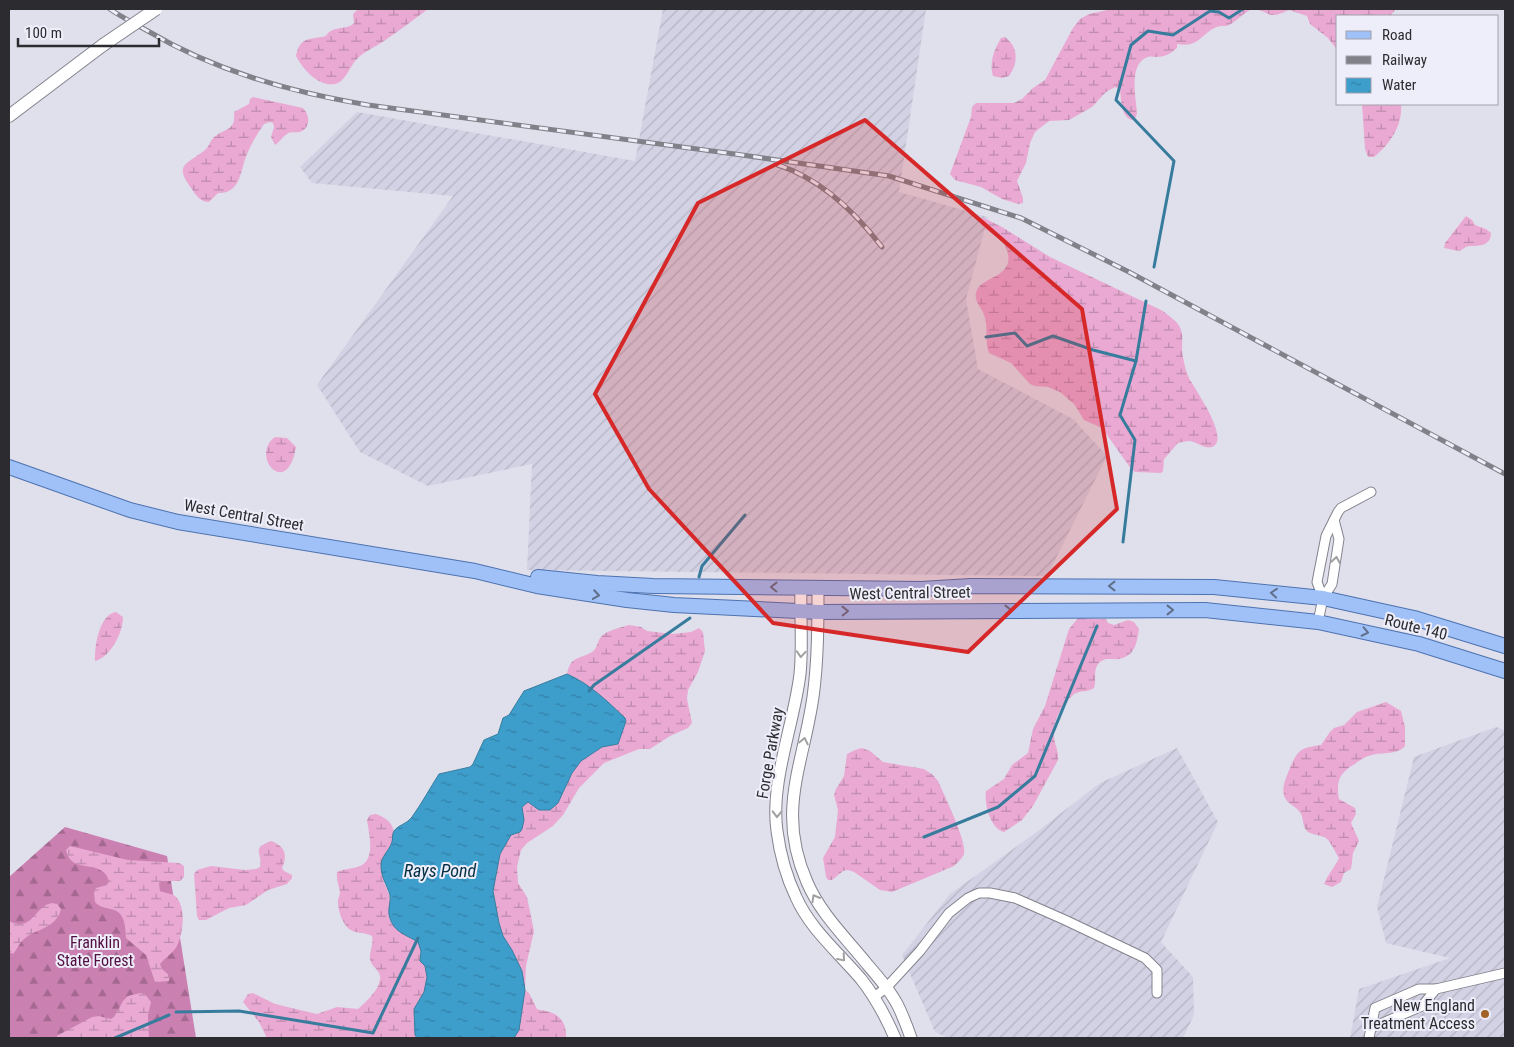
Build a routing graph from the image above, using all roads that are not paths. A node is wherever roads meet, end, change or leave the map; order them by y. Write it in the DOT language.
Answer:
graph roads {
  1 [pos="156,9"];
  2 [pos="9,116"];
  3 [pos="9,467"];
  4 [pos="1371,492"];
  5 [pos="1334,520"];
  6 [pos="480,572"];
  7 [pos="801,588"];
  8 [pos="818,588"];
  9 [pos="1322,598"];
  10 [pos="800,611"];
  11 [pos="818,612"];
  12 [pos="1318,622"];
  13 [pos="1505,646"];
  14 [pos="1505,671"];
  15 [pos="1505,973"];
  16 [pos="886,988"];
  17 [pos="1436,988"];
  18 [pos="1157,994"];
  19 [pos="874,998"];
  20 [pos="1371,1028"];
  21 [pos="895,1038"];
  22 [pos="911,1038"];
  23 [pos="1370,1038"];
  1 -- 2 [label="main road, bridge"];
  3 -- 6 [label="main road, West Central Street"];
  4 -- 5 [label="street"];
  5 -- 9 [label="street"];
  9 -- 5 [label="street, one-way"];
  7 -- 6 [label="main road, West Central Street, one-way"];
  6 -- 10 [label="main road, West Central Street, one-way"];
  7 -- 8 [label="main road, West Central Street"];
  7 -- 10 [label="street, Forge Parkway"];
  9 -- 8 [label="main road, West Central Street, one-way"];
  8 -- 11 [label="street, Forge Parkway"];
  9 -- 12 [label="street"];
  9 -- 13 [label="main road, Route 140"];
  10 -- 11 [label="main road, West Central Street"];
  10 -- 19 [label="street, Forge Parkway, one-way"];
  11 -- 12 [label="main road, West Central Street, one-way"];
  16 -- 11 [label="street, Forge Parkway, one-way"];
  12 -- 14 [label="main road, Route 140, one-way"];
  15 -- 17 [label="street"];
  16 -- 18 [label="street"];
  16 -- 19 [label="street"];
  16 -- 22 [label="street, Forge Parkway"];
  17 -- 20 [label="street"];
  17 -- 20 [label="street"];
  19 -- 21 [label="street, Forge Parkway"];
  20 -- 23 [label="street"];
}
